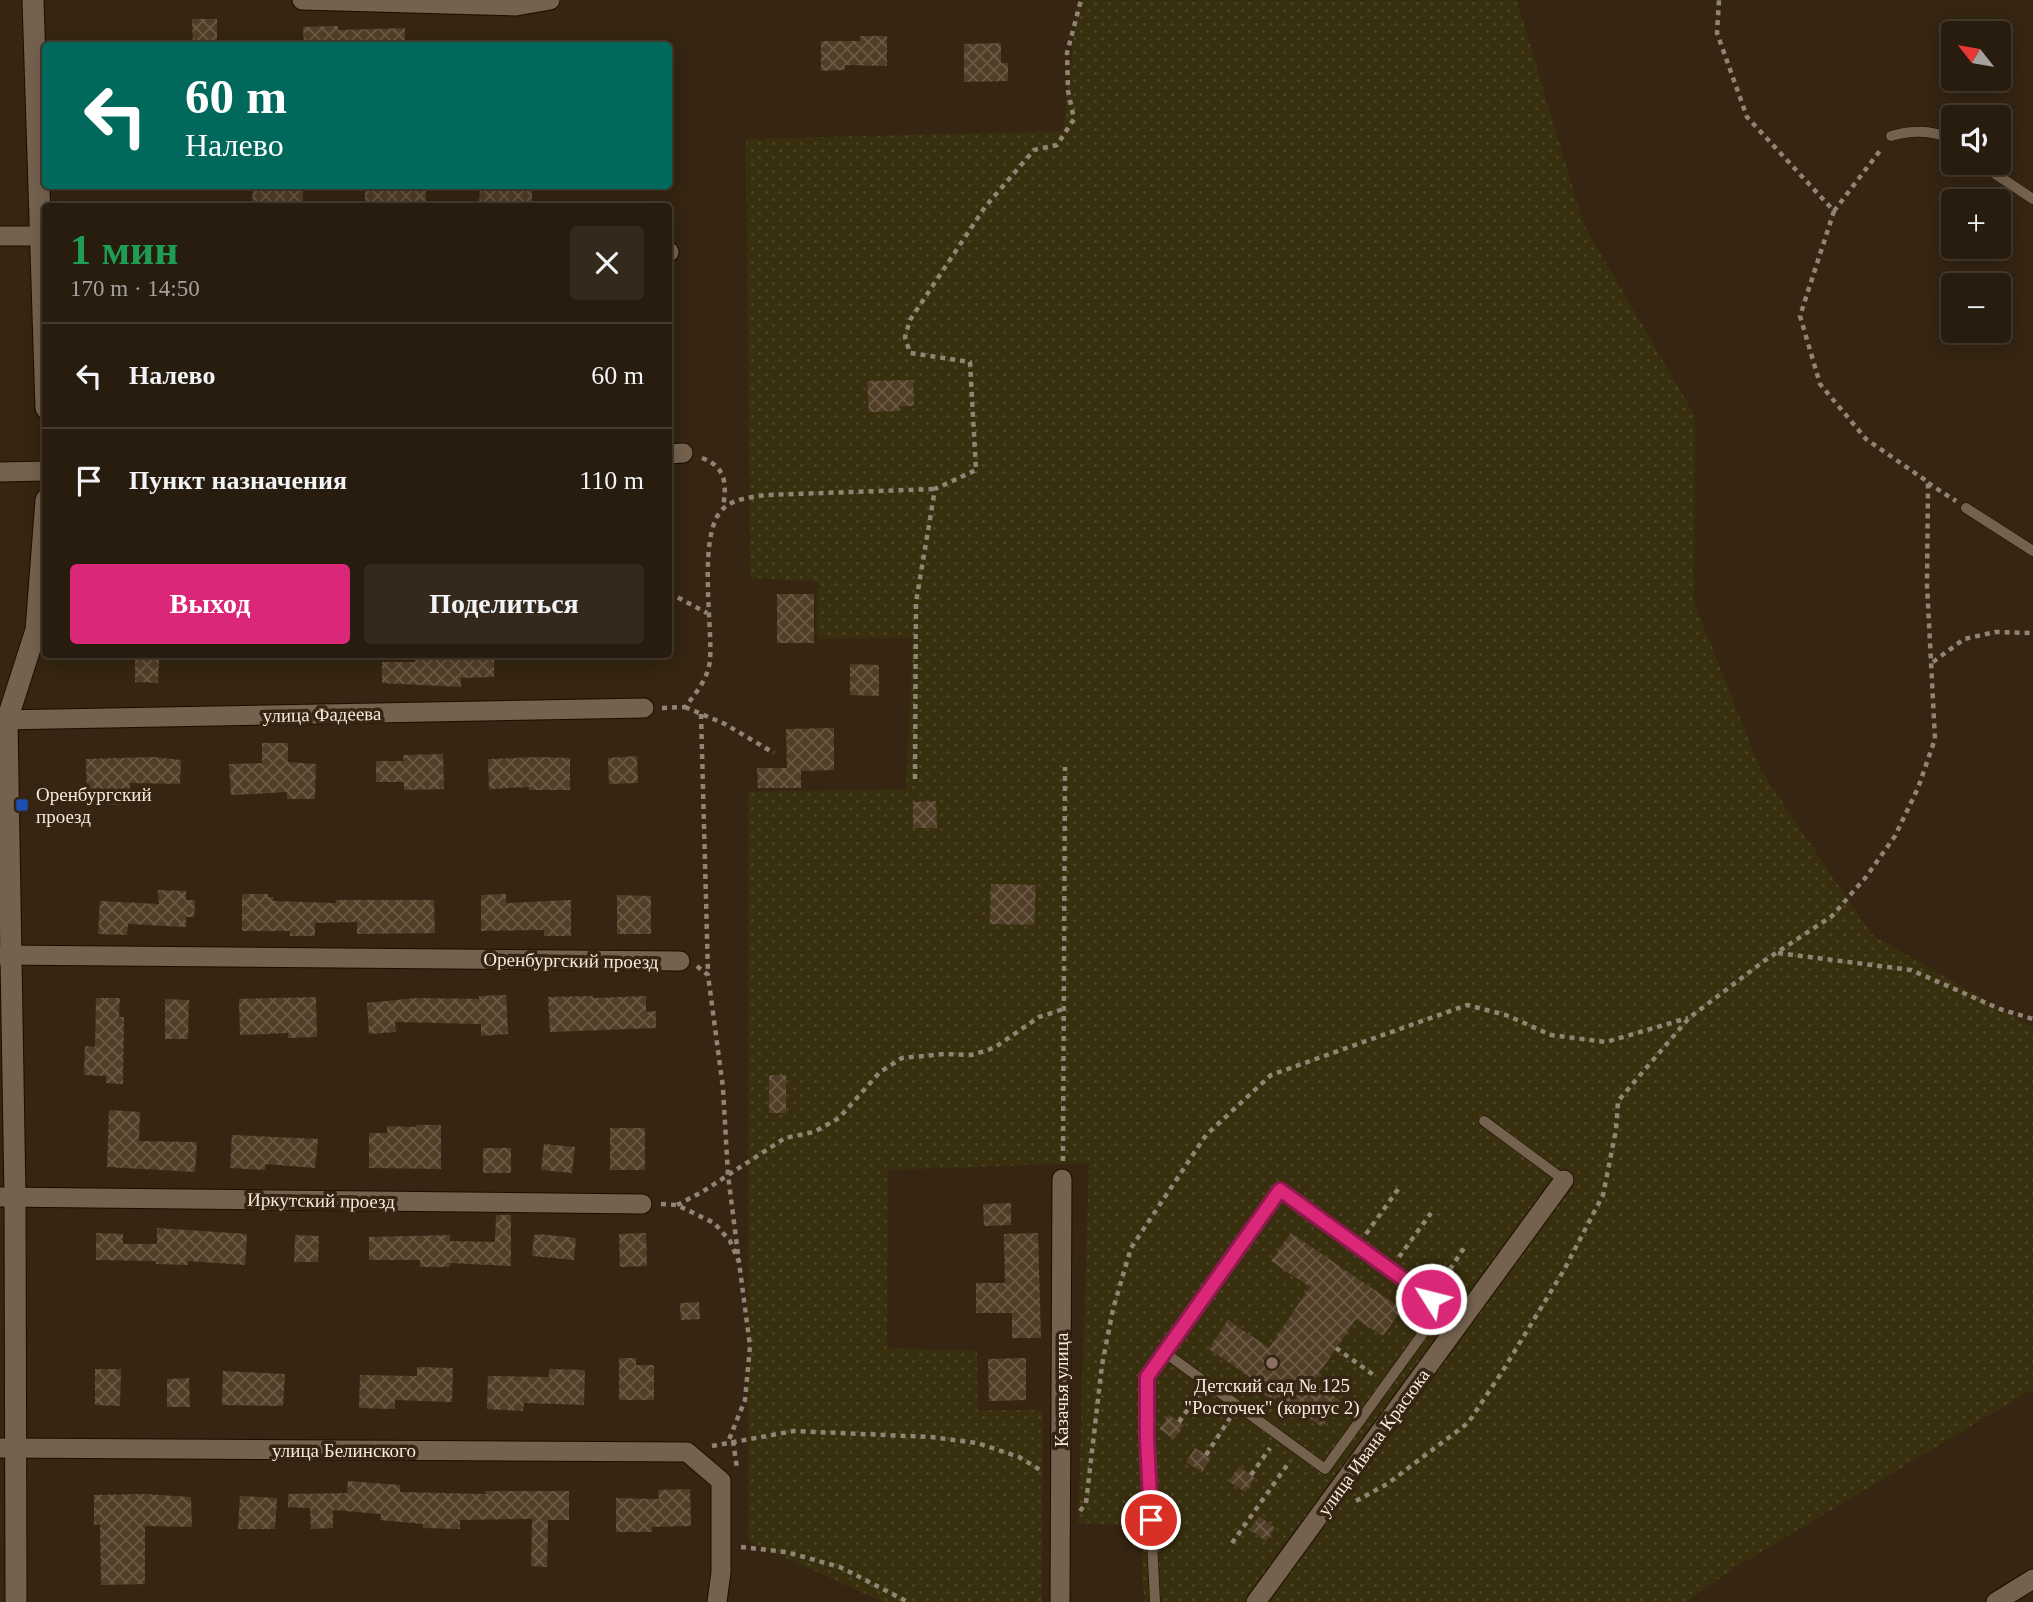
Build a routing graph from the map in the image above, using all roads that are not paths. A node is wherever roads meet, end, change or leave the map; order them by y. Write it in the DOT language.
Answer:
graph roads {
  1 [pos="33,0"];
  2 [pos="302,0"];
  3 [pos="550,0"];
  4 [pos="1891,136"];
  5 [pos="1941,136"];
  6 [pos="1997,175"];
  7 [pos="2033,200"];
  8 [pos="0,236"];
  9 [pos="42,236"];
  10 [pos="42,471"];
  11 [pos="0,472"];
  12 [pos="1966,508"];
  13 [pos="2033,551"];
  14 [pos="42,552"];
  15 [pos="644,708"];
  16 [pos="4,720"];
  17 [pos="5,955"];
  18 [pos="680,961"];
  19 [pos="1484,1121"];
  20 [pos="1062,1179"];
  21 [pos="1564,1180"];
  22 [pos="7,1197"];
  23 [pos="642,1204"];
  24 [pos="1164,1352"];
  25 [pos="8,1448"];
  26 [pos="2033,1579"];
  27 [pos="16,1602"];
  28 [pos="717,1602"];
  29 [pos="1060,1602"];
  30 [pos="1156,1602"];
  31 [pos="1256,1602"];
  32 [pos="1996,1602"];
  1 -- 9 [label="street"];
  2 -- 3 [label="street"];
  4 -- 5 [label="lane"];
  6 -- 7 [label="lane"];
  8 -- 9 [label="street"];
  10 -- 11 [label="street"];
  12 -- 13 [label="lane"];
  14 -- 16 [label="street"];
  15 -- 16 [label="street, улица Фадеева"];
  16 -- 17 [label="street"];
  17 -- 18 [label="street, Оренбургский проезд"];
  17 -- 22 [label="street"];
  19 -- 21 [label="lane"];
  20 -- 29 [label="street, Казачья улица"];
  21 -- 31 [label="street, улица Ивана Красюка"];
  22 -- 23 [label="street, Иркутский проезд"];
  22 -- 25 [label="street"];
  24 -- 24 [label="lane"];
  24 -- 30 [label="lane"];
  25 -- 27 [label="street"];
  25 -- 28 [label="street, улица Белинского"];
  26 -- 32 [label="street"];
}
